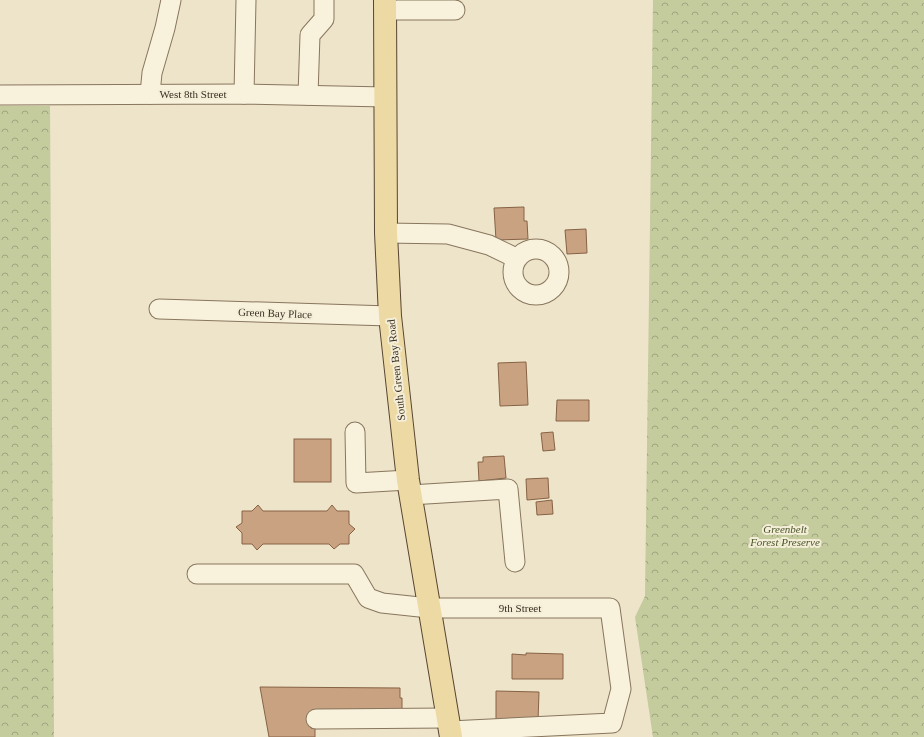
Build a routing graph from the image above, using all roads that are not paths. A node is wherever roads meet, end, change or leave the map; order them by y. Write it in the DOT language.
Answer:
graph roads {
  1 [pos="171,0"];
  2 [pos="246,0"];
  3 [pos="324,0"];
  4 [pos="385,5"];
  5 [pos="455,10"];
  6 [pos="0,94"];
  7 [pos="150,94"];
  8 [pos="244,94"];
  9 [pos="308,95"];
  10 [pos="386,97"];
  11 [pos="386,233"];
  12 [pos="516,258"];
  13 [pos="159,309"];
  14 [pos="390,316"];
  15 [pos="355,432"];
  16 [pos="409,488"];
  17 [pos="515,562"];
  18 [pos="197,574"];
  19 [pos="429,608"];
  20 [pos="316,719"];
  21 [pos="450,729"];
  1 -- 7 [label="street"];
  2 -- 8 [label="street"];
  3 -- 9 [label="street"];
  4 -- 5 [label="street"];
  4 -- 10 [label="main road, South Green Bay Road"];
  6 -- 7 [label="street, West 8th Street"];
  7 -- 8 [label="street, West 8th Street"];
  8 -- 9 [label="street, West 8th Street"];
  9 -- 10 [label="street, West 8th Street"];
  10 -- 11 [label="main road, South Green Bay Road"];
  11 -- 12 [label="street"];
  11 -- 14 [label="main road, South Green Bay Road"];
  13 -- 14 [label="street, Green Bay Place"];
  14 -- 16 [label="main road, South Green Bay Road"];
  15 -- 16 [label="street"];
  16 -- 17 [label="street"];
  16 -- 19 [label="main road, South Green Bay Road"];
  18 -- 19 [label="street, 9th Street"];
  19 -- 21 [label="main road, South Green Bay Road"];
  19 -- 21 [label="street, 9th Street"];
  20 -- 21 [label="street"];
}
